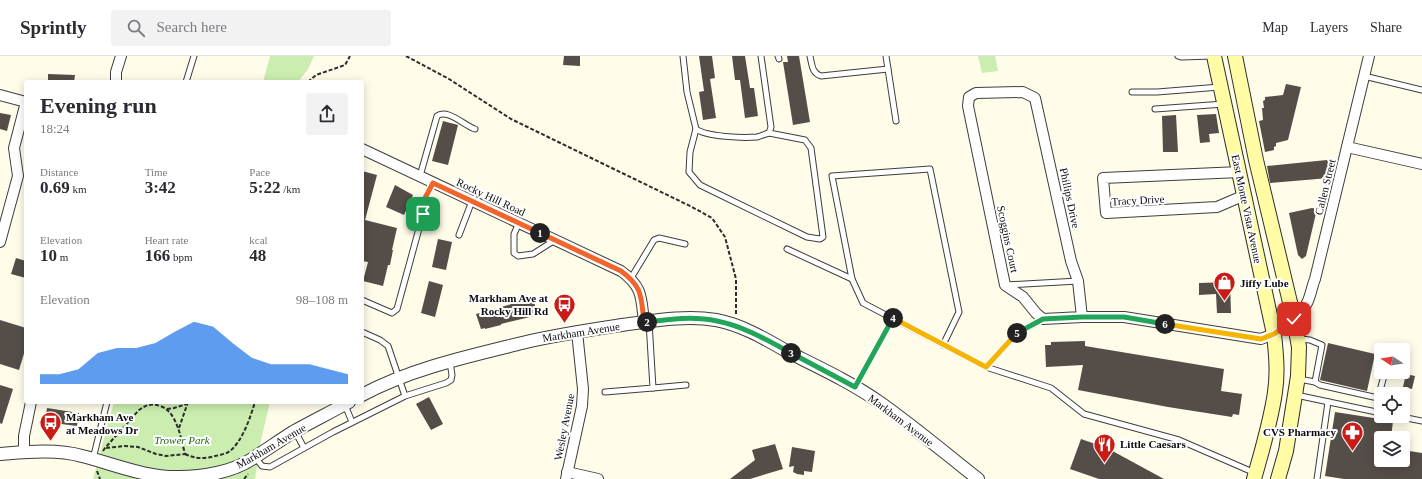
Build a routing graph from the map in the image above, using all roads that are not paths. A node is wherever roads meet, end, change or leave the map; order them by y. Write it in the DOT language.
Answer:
graph roads {
  1 [pos="121,56"];
  2 [pos="194,56"];
  3 [pos="683,56"];
  4 [pos="760,56"];
  5 [pos="810,56"];
  6 [pos="886,56"];
  7 [pos="1178,56"];
  8 [pos="1214,56"];
  9 [pos="1235,56"];
  10 [pos="1369,56"];
  11 [pos="888,69"];
  12 [pos="1364,76"];
  13 [pos="116,80"];
  14 [pos="187,80"];
  15 [pos="1221,87"];
  16 [pos="1422,90"];
  17 [pos="1023,92"];
  18 [pos="1132,92"];
  19 [pos="0,95"];
  20 [pos="24,101"];
  21 [pos="1225,104"];
  22 [pos="1155,109"];
  23 [pos="24,110"];
  24 [pos="896,121"];
  25 [pos="475,129"];
  26 [pos="696,129"];
  27 [pos="769,133"];
  28 [pos="1347,147"];
  29 [pos="364,150"];
  30 [pos="1422,164"];
  31 [pos="1240,172"];
  32 [pos="420,176"];
  33 [pos="433,183"];
  34 [pos="1245,196"];
  35 [pos="472,201"];
  36 [pos="520,223"];
  37 [pos="459,235"];
  38 [pos="555,240"];
  39 [pos="0,242"];
  40 [pos="685,244"];
  41 [pos="787,249"];
  42 [pos="631,278"];
  43 [pos="852,279"];
  44 [pos="1078,281"];
  45 [pos="1005,285"];
  46 [pos="364,301"];
  47 [pos="1082,317"];
  48 [pos="893,318"];
  49 [pos="1043,319"];
  50 [pos="1294,319"];
  51 [pos="646,322"];
  52 [pos="577,332"];
  53 [pos="364,333"];
  54 [pos="1274,334"];
  55 [pos="1297,339"];
  56 [pos="943,345"];
  57 [pos="450,362"];
  58 [pos="986,367"];
  59 [pos="399,378"];
  60 [pos="1298,378"];
  61 [pos="1383,379"];
  62 [pos="1315,382"];
  63 [pos="686,385"];
  64 [pos="855,387"];
  65 [pos="653,388"];
  66 [pos="606,392"];
  67 [pos="364,394"];
  68 [pos="1296,395"];
  69 [pos="405,396"];
  70 [pos="1328,402"];
  71 [pos="31,404"];
  72 [pos="107,404"];
  73 [pos="345,404"];
  74 [pos="347,404"];
  75 [pos="1374,412"];
  76 [pos="1410,419"];
  77 [pos="1422,421"];
  78 [pos="352,422"];
  79 [pos="295,431"];
  80 [pos="304,448"];
  81 [pos="24,453"];
  82 [pos="0,454"];
  83 [pos="255,457"];
  84 [pos="94,460"];
  85 [pos="567,475"];
  86 [pos="1255,476"];
  87 [pos="598,479"];
  88 [pos="978,479"];
  89 [pos="1278,479"];
  90 [pos="1317,479"];
  1 -- 13 [label="street"];
  2 -- 14 [label="lane"];
  3 -- 26 [label="lane"];
  4 -- 27 [label="lane"];
  5 -- 11 [label="lane"];
  6 -- 11 [label="lane"];
  7 -- 8 [label="lane"];
  8 -- 15 [label="main road, East Monte Vista Avenue"];
  9 -- 50 [label="main road, East Monte Vista Avenue"];
  10 -- 12 [label="street, Callen Street"];
  11 -- 24 [label="lane"];
  12 -- 16 [label="lane"];
  12 -- 28 [label="street, Callen Street"];
  15 -- 18 [label="lane"];
  15 -- 21 [label="main road, East Monte Vista Avenue"];
  17 -- 44 [label="street, Phillips Drive"];
  17 -- 45 [label="street, Scoggins Court"];
  19 -- 20 [label="street"];
  21 -- 22 [label="lane"];
  21 -- 31 [label="main road, East Monte Vista Avenue"];
  23 -- 39 [label="street"];
  25 -- 32 [label="lane"];
  26 -- 27 [label="lane"];
  26 -- 27 [label="lane"];
  28 -- 30 [label="street"];
  28 -- 50 [label="street, Callen Street"];
  29 -- 32 [label="street, Rocky Hill Road"];
  31 -- 34 [label="main road, East Monte Vista Avenue"];
  31 -- 34 [label="street, Tracy Drive"];
  32 -- 33 [label="street, Rocky Hill Road"];
  33 -- 35 [label="street, Rocky Hill Road"];
  33 -- 46 [label="lane"];
  34 -- 54 [label="main road, East Monte Vista Avenue"];
  35 -- 36 [label="street, Rocky Hill Road"];
  35 -- 37 [label="lane"];
  36 -- 38 [label="street, Rocky Hill Road"];
  36 -- 38 [label="lane"];
  38 -- 42 [label="street, Rocky Hill Road"];
  40 -- 42 [label="lane"];
  41 -- 43 [label="lane"];
  42 -- 51 [label="street"];
  43 -- 48 [label="lane"];
  43 -- 56 [label="lane"];
  44 -- 45 [label="lane"];
  44 -- 47 [label="street, Phillips Drive"];
  45 -- 49 [label="street, Scoggins Court"];
  47 -- 49 [label="street"];
  47 -- 54 [label="street"];
  48 -- 56 [label="lane"];
  48 -- 64 [label="lane"];
  49 -- 58 [label="lane"];
  50 -- 54 [label="street"];
  50 -- 55 [label="main road, East Monte Vista Avenue"];
  51 -- 52 [label="street, Markham Avenue"];
  51 -- 64 [label="street, Markham Avenue"];
  51 -- 65 [label="lane"];
  52 -- 57 [label="street, Markham Avenue"];
  52 -- 85 [label="street, Wesley Avenue"];
  53 -- 59 [label="lane"];
  54 -- 86 [label="main road, East Monte Vista Avenue"];
  55 -- 60 [label="main road, East Monte Vista Avenue"];
  55 -- 62 [label="lane"];
  56 -- 58 [label="lane"];
  57 -- 59 [label="street, Markham Avenue"];
  57 -- 69 [label="lane"];
  58 -- 86 [label="lane"];
  59 -- 67 [label="street, Markham Avenue"];
  59 -- 69 [label="lane"];
  60 -- 62 [label="lane"];
  60 -- 68 [label="main road, East Monte Vista Avenue"];
  61 -- 62 [label="lane"];
  63 -- 65 [label="lane"];
  64 -- 88 [label="street, Markham Avenue"];
  65 -- 66 [label="lane"];
  68 -- 70 [label="lane"];
  68 -- 89 [label="main road, East Monte Vista Avenue"];
  69 -- 78 [label="lane"];
  70 -- 75 [label="lane"];
  70 -- 90 [label="lane"];
  71 -- 81 [label="street"];
  72 -- 84 [label="lane"];
  73 -- 79 [label="street, Markham Avenue"];
  74 -- 78 [label="lane"];
  76 -- 77 [label="lane"];
  78 -- 80 [label="lane"];
  79 -- 80 [label="lane"];
  79 -- 83 [label="street, Markham Avenue"];
  80 -- 83 [label="lane"];
  81 -- 82 [label="street, Markham Avenue"];
  81 -- 84 [label="street, Markham Avenue"];
  83 -- 84 [label="street, Markham Avenue"];
  85 -- 87 [label="street"];
}
